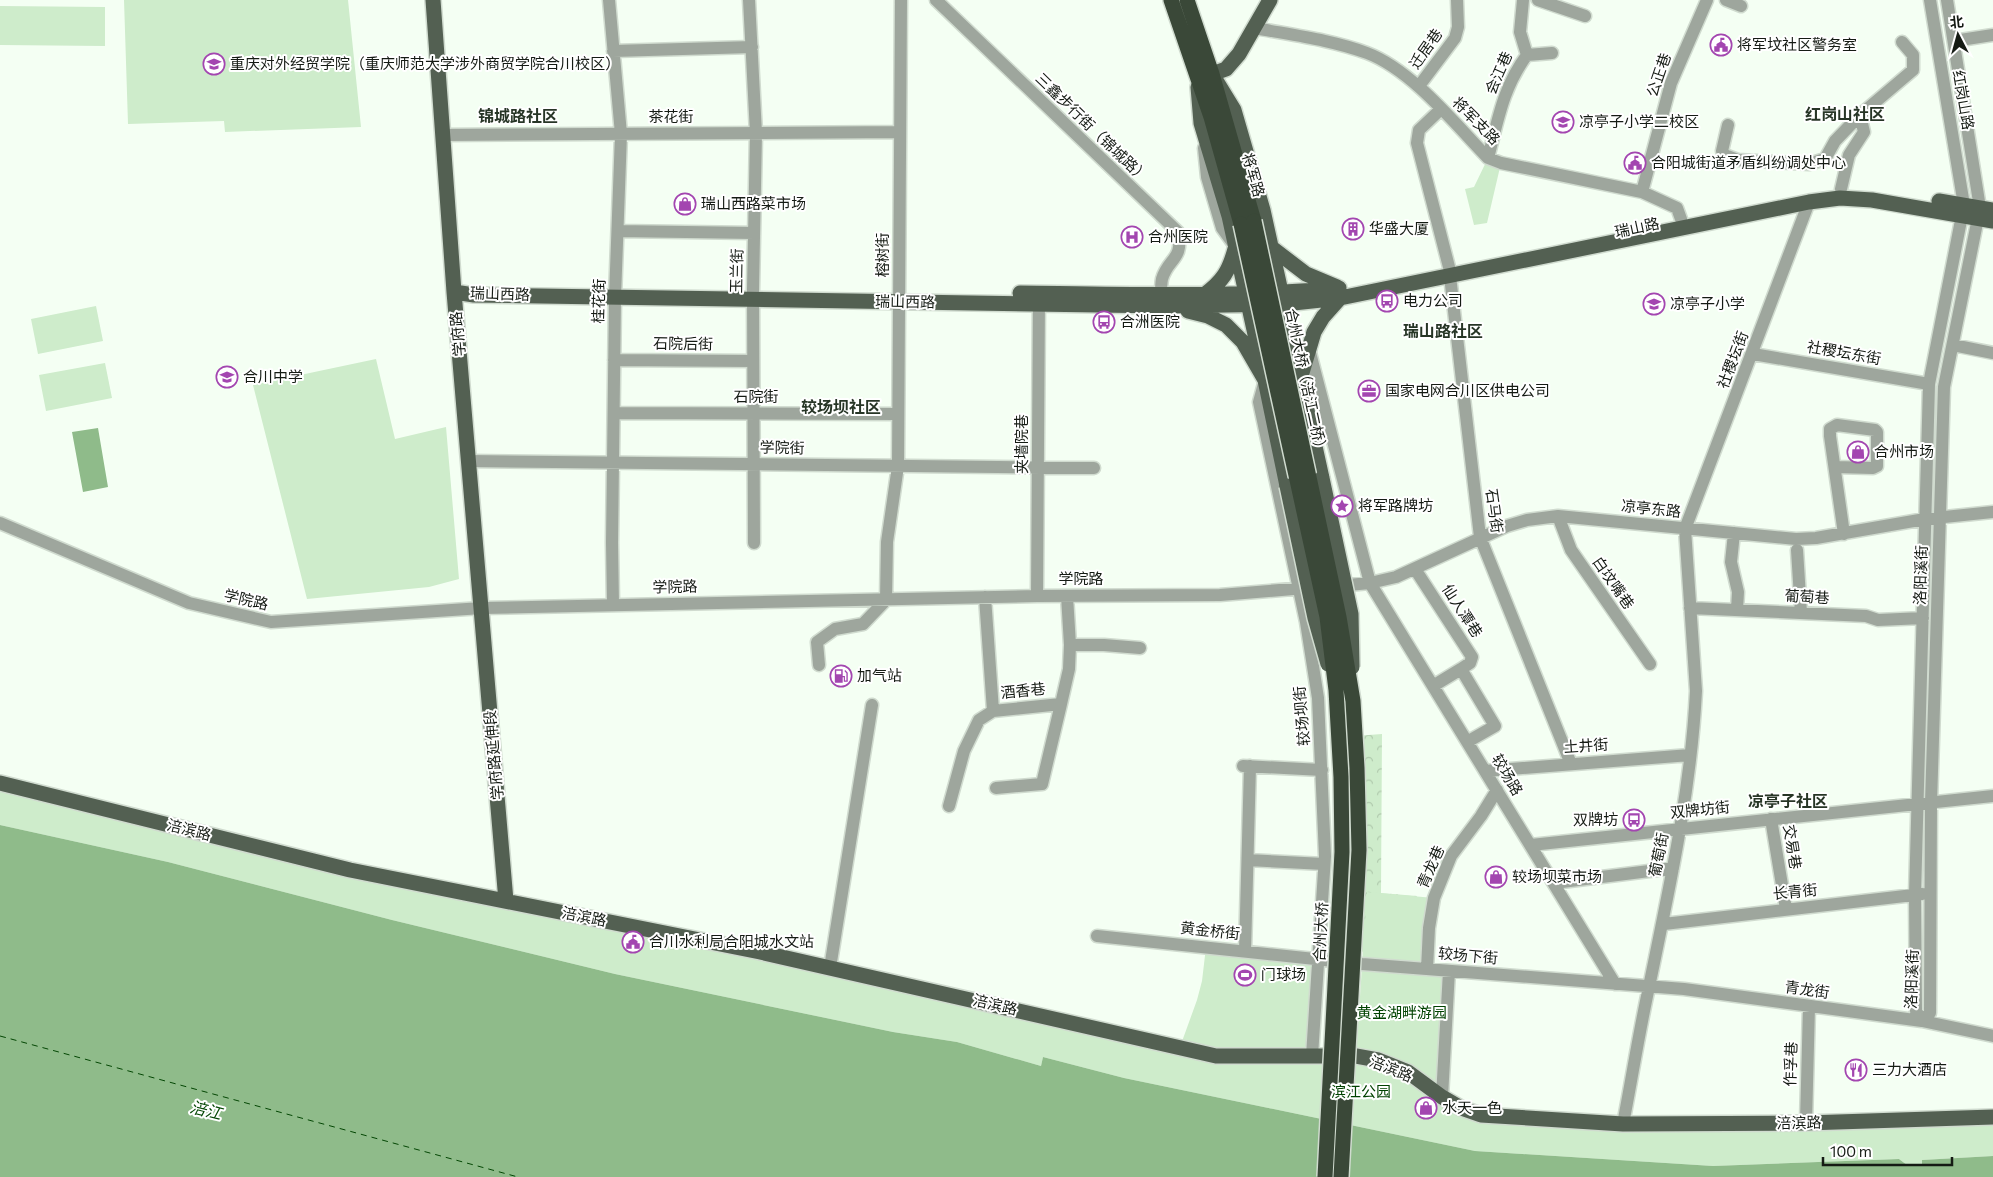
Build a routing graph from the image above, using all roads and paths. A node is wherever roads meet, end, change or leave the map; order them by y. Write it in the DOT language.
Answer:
graph roads {
  1 [pos="432,0"];
  2 [pos="609,0"];
  3 [pos="749,0"];
  4 [pos="900,0"];
  5 [pos="936,0"];
  6 [pos="1170,0"];
  7 [pos="1187,0"];
  8 [pos="1270,0"];
  9 [pos="1456,0"];
  10 [pos="1523,0"];
  11 [pos="1538,0"];
  12 [pos="1707,0"];
  13 [pos="1726,0"];
  14 [pos="1930,0"];
  15 [pos="1948,0"];
  16 [pos="1741,6"];
  17 [pos="1585,16"];
  18 [pos="1255,28"];
  19 [pos="1993,35"];
  20 [pos="1954,41"];
  21 [pos="1902,42"];
  22 [pos="752,47"];
  23 [pos="613,51"];
  24 [pos="1552,53"];
  25 [pos="1526,55"];
  26 [pos="1212,74"];
  27 [pos="1197,78"];
  28 [pos="1419,86"];
  29 [pos="1441,109"];
  30 [pos="1860,115"];
  31 [pos="1728,125"];
  32 [pos="900,132"];
  33 [pos="756,133"];
  34 [pos="621,134"];
  35 [pos="442,135"];
  36 [pos="1488,158"];
  37 [pos="1841,190"];
  38 [pos="1642,192"];
  39 [pos="1809,202"];
  40 [pos="1964,210"];
  41 [pos="1986,214"];
  42 [pos="1681,219"];
  43 [pos="1248,222"];
  44 [pos="618,231"];
  45 [pos="754,233"];
  46 [pos="1236,247"];
  47 [pos="1272,248"];
  48 [pos="1450,272"];
  49 [pos="454,292"];
  50 [pos="615,292"];
  51 [pos="1339,293"];
  52 [pos="752,294"];
  53 [pos="1204,295"];
  54 [pos="899,296"];
  55 [pos="1039,298"];
  56 [pos="1247,299"];
  57 [pos="1283,299"];
  58 [pos="1163,300"];
  59 [pos="1953,345"];
  60 [pos="1309,348"];
  61 [pos="1993,353"];
  62 [pos="1752,354"];
  63 [pos="614,360"];
  64 [pos="753,361"];
  65 [pos="1300,377"];
  66 [pos="1265,380"];
  67 [pos="1929,384"];
  68 [pos="614,413"];
  69 [pos="753,413"];
  70 [pos="898,414"];
  71 [pos="469,461"];
  72 [pos="614,463"];
  73 [pos="753,464"];
  74 [pos="898,466"];
  75 [pos="1038,467"];
  76 [pos="1834,467"];
  77 [pos="1094,468"];
  78 [pos="1993,512"];
  79 [pos="1558,516"];
  80 [pos="1939,518"];
  81 [pos="1924,519"];
  82 [pos="0,523"];
  83 [pos="1685,529"];
  84 [pos="1734,533"];
  85 [pos="1844,534"];
  86 [pos="1480,537"];
  87 [pos="754,543"];
  88 [pos="1797,550"];
  89 [pos="1415,569"];
  90 [pos="1370,583"];
  91 [pos="1299,589"];
  92 [pos="1037,596"];
  93 [pos="1067,596"];
  94 [pos="985,597"];
  95 [pos="886,600"];
  96 [pos="613,604"];
  97 [pos="482,608"];
  98 [pos="1690,608"];
  99 [pos="1737,610"];
  100 [pos="1801,613"];
  101 [pos="1922,618"];
  102 [pos="1070,646"];
  103 [pos="1140,648"];
  104 [pos="1650,664"];
  105 [pos="819,665"];
  106 [pos="1461,669"];
  107 [pos="1433,686"];
  108 [pos="1336,690"];
  109 [pos="1353,701"];
  110 [pos="1061,704"];
  111 [pos="872,705"];
  112 [pos="993,711"];
  113 [pos="1468,742"];
  114 [pos="1690,755"];
  115 [pos="1571,764"];
  116 [pos="1322,770"];
  117 [pos="1485,771"];
  118 [pos="0,783"];
  119 [pos="996,788"];
  120 [pos="1497,790"];
  121 [pos="1993,796"];
  122 [pos="1931,803"];
  123 [pos="1917,805"];
  124 [pos="949,806"];
  125 [pos="1771,819"];
  126 [pos="1680,829"];
  127 [pos="1531,845"];
  128 [pos="1248,860"];
  129 [pos="1324,864"];
  130 [pos="1673,868"];
  131 [pos="1554,883"];
  132 [pos="1930,892"];
  133 [pos="1915,895"];
  134 [pos="506,901"];
  135 [pos="1786,909"];
  136 [pos="1664,924"];
  137 [pos="1097,936"];
  138 [pos="1245,952"];
  139 [pos="1319,959"];
  140 [pos="830,968"];
  141 [pos="1427,969"];
  142 [pos="1449,971"];
  143 [pos="1615,984"];
  144 [pos="1649,986"];
  145 [pos="1809,1006"];
  146 [pos="1922,1021"];
  147 [pos="1993,1036"];
  148 [pos="1312,1056"];
  149 [pos="1442,1097"];
  150 [pos="1993,1117"];
  151 [pos="1806,1123"];
  152 [pos="1623,1124"];
  153 [pos="1325,1177"];
  154 [pos="1340,1177"];
  1 -- 35 [label="main road, 学府路"];
  2 -- 23 [label="street, 桂花街"];
  3 -- 22 [label="street, 玉兰街"];
  4 -- 32 [label="street, 榕树街"];
  5 -- 58 [label="street, 三鑫步行街（锦城路）"];
  6 -- 27 [label="highway, 合州大桥（涪江二桥）"];
  7 -- 26 [label="highway, 合州大桥（涪江二桥）"];
  8 -- 18 [label="main road"];
  9 -- 28 [label="street, 迁居巷"];
  10 -- 25 [label="street, 会江巷"];
  11 -- 17 [label="street"];
  12 -- 38 [label="street, 公正巷"];
  13 -- 16 [label="street"];
  14 -- 40 [label="street, 红岗山路"];
  15 -- 20 [label="street, 红岗山路"];
  18 -- 26 [label="main road"];
  18 -- 28 [label="street, 将军支路"];
  19 -- 20 [label="street"];
  20 -- 41 [label="street, 红岗山路"];
  21 -- 30 [label="street"];
  22 -- 23 [label="street"];
  22 -- 33 [label="street, 玉兰街"];
  23 -- 34 [label="street, 桂花街"];
  24 -- 25 [label="street"];
  25 -- 36 [label="street, 会江巷"];
  26 -- 43 [label="highway, 合州大桥（涪江二桥）"];
  26 -- 47 [label="main road, 将军路"];
  27 -- 43 [label="highway, 合州大桥（涪江二桥）"];
  27 -- 46 [label="main road"];
  28 -- 29 [label="street, 将军支路"];
  29 -- 36 [label="street, 将军支路"];
  29 -- 48 [label="street, 石马街"];
  30 -- 31 [label="street"];
  30 -- 37 [label="street"];
  32 -- 33 [label="street, 茶花街"];
  32 -- 54 [label="street, 榕树街"];
  33 -- 34 [label="street, 茶花街"];
  33 -- 45 [label="street, 玉兰街"];
  34 -- 35 [label="street, 茶花街"];
  34 -- 44 [label="street, 桂花街"];
  35 -- 49 [label="main road, 学府路"];
  36 -- 38 [label="street, 将军支路"];
  37 -- 40 [label="main road, 瑞山路"];
  37 -- 42 [label="main road, 瑞山路"];
  38 -- 42 [label="street, 将军支路"];
  39 -- 40 [label="main road, 瑞山路"];
  39 -- 48 [label="main road, 瑞山路"];
  39 -- 62 [label="street, 社稷坛街"];
  40 -- 41 [label="main road, 瑞山路"];
  40 -- 67 [label="street, 洛阳溪街"];
  41 -- 59 [label="street, 洛阳溪街"];
  42 -- 48 [label="main road, 瑞山路"];
  43 -- 108 [label="highway, 合州大桥（涪江二桥）, bridge"];
  43 -- 109 [label="highway, 合州大桥（涪江二桥）, bridge"];
  44 -- 45 [label="street"];
  44 -- 50 [label="street, 桂花街"];
  45 -- 52 [label="street, 玉兰街"];
  46 -- 53 [label="main road"];
  46 -- 56 [label="main road"];
  47 -- 51 [label="main road"];
  47 -- 57 [label="main road, 将军路"];
  48 -- 51 [label="main road, 瑞山路"];
  48 -- 86 [label="street, 石马街"];
  49 -- 50 [label="main road, 瑞山西路"];
  49 -- 71 [label="main road, 学府路"];
  50 -- 52 [label="main road, 瑞山西路"];
  50 -- 63 [label="street, 桂花街"];
  51 -- 57 [label="main road, 瑞山路"];
  51 -- 60 [label="main road"];
  52 -- 54 [label="main road, 瑞山西路"];
  52 -- 64 [label="street, 玉兰街"];
  53 -- 56 [label="main road, 瑞山西路"];
  53 -- 58 [label="main road, 瑞山西路"];
  54 -- 55 [label="main road, 瑞山西路"];
  54 -- 70 [label="street, 榕树街"];
  55 -- 58 [label="main road, 瑞山西路"];
  55 -- 75 [label="street, 夹墙院巷"];
  56 -- 57 [label="main road, 瑞山西路"];
  56 -- 58 [label="main road, 瑞山西路"];
  56 -- 66 [label="main road"];
  57 -- 65 [label="main road, 将军路"];
  58 -- 66 [label="main road"];
  59 -- 61 [label="street"];
  59 -- 80 [label="street, 洛阳溪街"];
  60 -- 65 [label="main road"];
  60 -- 90 [label="street"];
  62 -- 67 [label="street, 社稷坛东街"];
  62 -- 83 [label="street, 社稷坛街"];
  63 -- 64 [label="street, 石院后街"];
  63 -- 68 [label="street, 桂花街"];
  64 -- 69 [label="street, 玉兰街"];
  65 -- 109 [label="main road, 将军路, bridge"];
  66 -- 91 [label="street, 较场坝街"];
  66 -- 108 [label="main road, bridge"];
  67 -- 81 [label="street, 洛阳溪街"];
  68 -- 69 [label="street, 石院街"];
  68 -- 72 [label="street, 桂花街"];
  69 -- 70 [label="street, 石院街"];
  69 -- 73 [label="street, 玉兰街"];
  70 -- 74 [label="street, 榕树街"];
  71 -- 72 [label="street, 学院街"];
  71 -- 97 [label="main road, 学府路"];
  72 -- 73 [label="street, 学院街"];
  72 -- 96 [label="street, 桂花街"];
  73 -- 74 [label="street, 学院街"];
  73 -- 87 [label="street, 玉兰街"];
  74 -- 75 [label="street, 学院街"];
  74 -- 95 [label="street, 榕树街"];
  75 -- 77 [label="street, 学院街"];
  75 -- 92 [label="street, 夹墙院巷"];
  76 -- 76 [label="street"];
  76 -- 85 [label="street"];
  78 -- 80 [label="street, 凉亭东路"];
  79 -- 83 [label="street, 凉亭东路"];
  79 -- 86 [label="street, 凉亭东路"];
  79 -- 104 [label="street, 白坟嘴巷"];
  80 -- 81 [label="street, 凉亭东路"];
  80 -- 122 [label="street, 洛阳溪街"];
  81 -- 85 [label="street, 凉亭东路"];
  81 -- 101 [label="street, 洛阳溪街"];
  82 -- 97 [label="street, 学院路"];
  83 -- 84 [label="street, 凉亭东路"];
  83 -- 98 [label="street, 葡萄街"];
  84 -- 85 [label="street, 凉亭东路"];
  84 -- 99 [label="street"];
  86 -- 89 [label="street, 凉亭东路"];
  86 -- 115 [label="street, 石马街"];
  88 -- 100 [label="street"];
  89 -- 90 [label="street, 凉亭东路"];
  89 -- 106 [label="street, 仙人潭巷"];
  90 -- 91 [label="street, 学院路"];
  90 -- 107 [label="street, 较场路"];
  91 -- 93 [label="street, 学院路"];
  91 -- 116 [label="street, 较场坝街"];
  92 -- 93 [label="street, 学院路"];
  92 -- 94 [label="street, 学院路"];
  93 -- 102 [label="street, 酒香巷"];
  94 -- 95 [label="street, 学院路"];
  94 -- 112 [label="street, 酒香巷"];
  95 -- 96 [label="street, 学院路"];
  95 -- 105 [label="street"];
  96 -- 97 [label="street, 学院路"];
  97 -- 134 [label="main road, 学府路延伸段"];
  98 -- 99 [label="street, 葡萄巷"];
  98 -- 114 [label="street, 葡萄街"];
  99 -- 100 [label="street, 葡萄巷"];
  100 -- 101 [label="street, 葡萄巷"];
  101 -- 123 [label="street, 洛阳溪街"];
  102 -- 103 [label="street"];
  102 -- 110 [label="street, 酒香巷"];
  106 -- 107 [label="street"];
  106 -- 113 [label="street"];
  107 -- 113 [label="street, 较场路"];
  108 -- 153 [label="highway, 合州大桥, bridge"];
  109 -- 154 [label="highway, bridge"];
  110 -- 112 [label="street, 酒香巷"];
  110 -- 119 [label="street"];
  111 -- 140 [label="street"];
  112 -- 124 [label="street"];
  113 -- 117 [label="street, 较场路"];
  114 -- 115 [label="street, 土井街"];
  114 -- 126 [label="street, 葡萄街"];
  115 -- 117 [label="street, 土井街"];
  116 -- 128 [label="street"];
  116 -- 129 [label="street, 较场坝街"];
  117 -- 120 [label="street, 较场路"];
  118 -- 134 [label="main road, 涪滨路"];
  120 -- 127 [label="street, 较场路"];
  120 -- 141 [label="street, 青龙巷"];
  121 -- 122 [label="street, 双牌坊街"];
  122 -- 123 [label="street, 双牌坊街"];
  122 -- 132 [label="street, 洛阳溪街"];
  123 -- 125 [label="street, 双牌坊街"];
  123 -- 133 [label="street, 洛阳溪街"];
  125 -- 126 [label="street, 双牌坊街"];
  125 -- 135 [label="street, 交易巷"];
  126 -- 127 [label="street, 双牌坊街"];
  126 -- 130 [label="street, 葡萄街"];
  127 -- 131 [label="street, 较场路"];
  128 -- 129 [label="street"];
  128 -- 138 [label="street"];
  129 -- 139 [label="street, 较场坝街"];
  130 -- 131 [label="street"];
  130 -- 136 [label="street, 葡萄街"];
  131 -- 143 [label="street, 较场路"];
  132 -- 133 [label="street, 长青街"];
  132 -- 146 [label="street, 洛阳溪街"];
  133 -- 135 [label="street, 长青街"];
  133 -- 146 [label="street, 洛阳溪街"];
  134 -- 140 [label="main road, 涪滨路"];
  135 -- 136 [label="street, 长青街"];
  136 -- 144 [label="street, 葡萄街"];
  137 -- 138 [label="street, 黄金桥街"];
  138 -- 139 [label="street, 黄金桥街"];
  139 -- 141 [label="street, 较场下街"];
  139 -- 148 [label="street, 较场坝街"];
  140 -- 148 [label="main road, 涪滨路"];
  141 -- 142 [label="street, 较场下街"];
  142 -- 143 [label="street, 较场下街"];
  142 -- 149 [label="street"];
  143 -- 144 [label="street, 青龙街"];
  144 -- 145 [label="street, 青龙街"];
  144 -- 152 [label="street, 葡萄街"];
  145 -- 146 [label="street, 青龙街"];
  145 -- 151 [label="street, 作孚巷"];
  146 -- 147 [label="street, 青龙街"];
  148 -- 149 [label="main road, 涪滨路"];
  149 -- 152 [label="main road, 涪滨路"];
  150 -- 151 [label="main road, 涪滨路"];
  151 -- 152 [label="main road, 涪滨路"];
}
